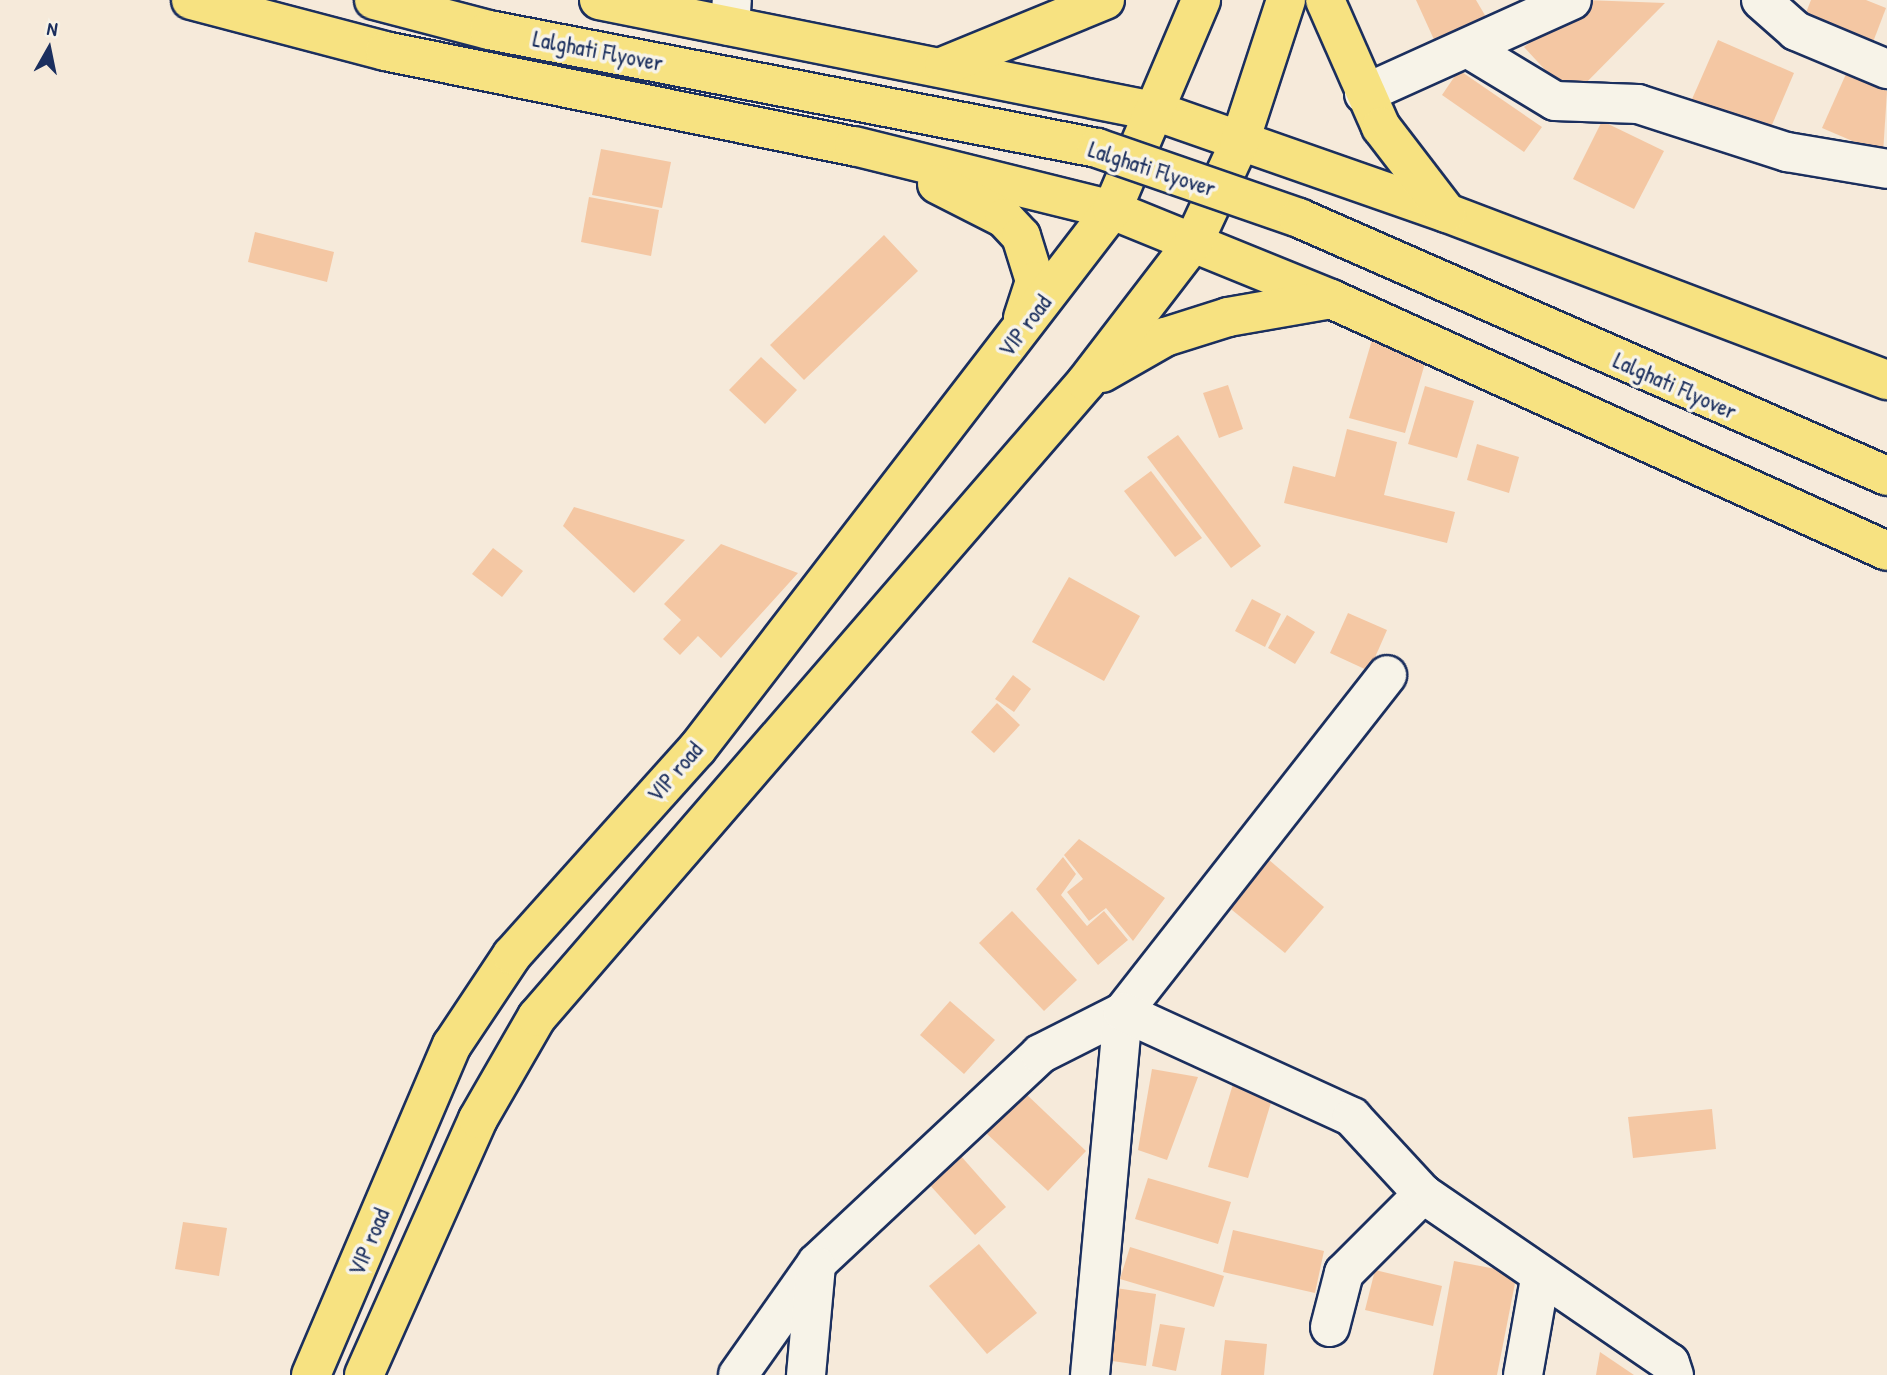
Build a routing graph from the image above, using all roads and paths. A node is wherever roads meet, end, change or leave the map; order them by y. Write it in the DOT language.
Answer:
graph roads {
  1 [pos="191,0"];
  2 [pos="374,0"];
  3 [pos="599,0"];
  4 [pos="1105,0"];
  5 [pos="1200,0"];
  6 [pos="1286,0"];
  7 [pos="1325,0"];
  8 [pos="1572,0"];
  9 [pos="1761,0"];
  10 [pos="731,13"];
  11 [pos="1469,48"];
  12 [pos="944,65"];
  13 [pos="1887,69"];
  14 [pos="1364,94"];
  15 [pos="1158,112"];
  16 [pos="1239,144"];
  17 [pos="854,146"];
  18 [pos="1887,169"];
  19 [pos="1112,211"];
  20 [pos="1447,214"];
  21 [pos="1194,241"];
  22 [pos="1331,299"];
  23 [pos="1887,380"];
  24 [pos="1086,382"];
  25 [pos="950,428"];
  26 [pos="1887,476"];
  27 [pos="1887,551"];
  28 [pos="1387,675"];
  29 [pos="1123,1012"];
  30 [pos="1423,1194"];
  31 [pos="817,1263"];
  32 [pos="1540,1279"];
  33 [pos="1330,1327"];
  34 [pos="312,1375"];
  35 [pos="364,1375"];
  36 [pos="738,1375"];
  37 [pos="806,1375"];
  38 [pos="1090,1375"];
  39 [pos="1523,1375"];
  40 [pos="1674,1375"];
  1 -- 17 [label="main road"];
  2 -- 26 [label="main road, Lalghati Flyover, bridge"];
  3 -- 10 [label="main road"];
  4 -- 12 [label="main road"];
  5 -- 15 [label="main road, VIP road"];
  6 -- 16 [label="main road, VIP road"];
  7 -- 14 [label="main road"];
  8 -- 11 [label="street"];
  9 -- 13 [label="street"];
  10 -- 12 [label="main road"];
  11 -- 14 [label="street"];
  11 -- 18 [label="street"];
  12 -- 15 [label="main road"];
  14 -- 20 [label="main road"];
  15 -- 16 [label="main road"];
  15 -- 19 [label="main road, VIP road"];
  16 -- 20 [label="main road"];
  16 -- 21 [label="main road, VIP road"];
  17 -- 19 [label="main road"];
  17 -- 25 [label="main road"];
  19 -- 21 [label="main road"];
  19 -- 25 [label="main road, VIP road"];
  20 -- 23 [label="main road"];
  21 -- 22 [label="main road"];
  21 -- 24 [label="main road, VIP road"];
  22 -- 24 [label="main road"];
  22 -- 27 [label="main road"];
  24 -- 35 [label="main road, VIP road"];
  25 -- 34 [label="main road, VIP road"];
  28 -- 29 [label="street"];
  29 -- 30 [label="street"];
  29 -- 31 [label="street"];
  29 -- 38 [label="street"];
  30 -- 32 [label="street"];
  30 -- 33 [label="street"];
  31 -- 36 [label="street"];
  31 -- 37 [label="street"];
  32 -- 39 [label="street"];
  32 -- 40 [label="street"];
}
